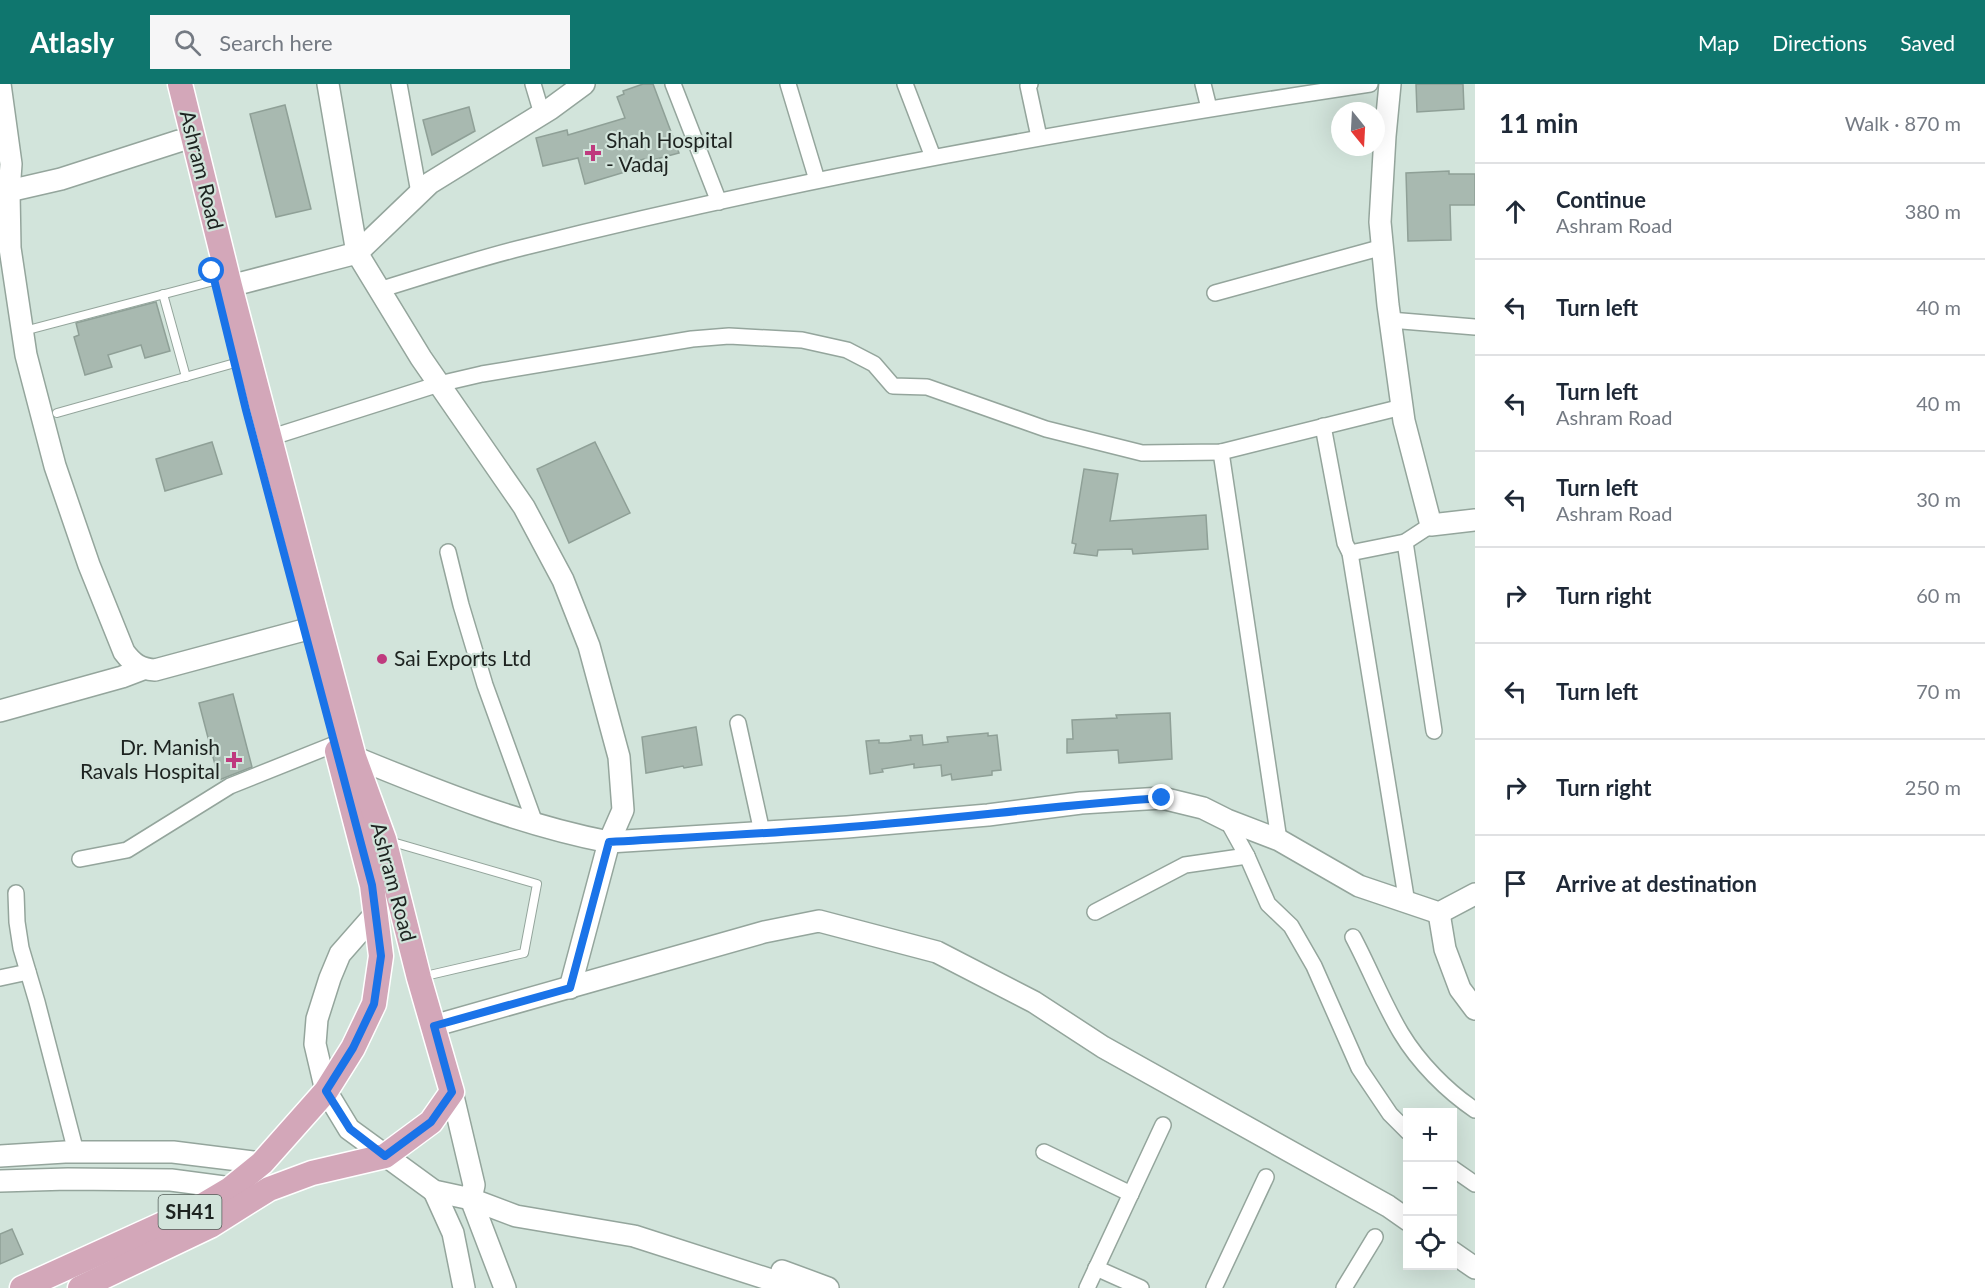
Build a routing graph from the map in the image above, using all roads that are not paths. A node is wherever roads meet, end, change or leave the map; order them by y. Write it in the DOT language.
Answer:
graph roads {
  1 [pos="0,84"];
  2 [pos="165,84"];
  3 [pos="180,84"];
  4 [pos="328,84"];
  5 [pos="399,84"];
  6 [pos="533,84"];
  7 [pos="584,84"];
  8 [pos="673,84"];
  9 [pos="788,84"];
  10 [pos="905,84"];
  11 [pos="1030,84"];
  12 [pos="1203,84"];
  13 [pos="1370,84"];
  14 [pos="1390,84"];
  15 [pos="1209,108"];
  16 [pos="542,114"];
  17 [pos="1039,137"];
  18 [pos="179,141"];
  19 [pos="933,157"];
  20 [pos="817,180"];
  21 [pos="4,193"];
  22 [pos="419,193"];
  23 [pos="720,202"];
  24 [pos="1383,247"];
  25 [pos="357,254"];
  26 [pos="222,283"];
  27 [pos="379,290"];
  28 [pos="1215,293"];
  29 [pos="163,294"];
  30 [pos="1390,320"];
  31 [pos="1475,327"];
  32 [pos="22,331"];
  33 [pos="235,363"];
  34 [pos="186,377"];
  35 [pos="439,384"];
  36 [pos="1402,407"];
  37 [pos="57,412"];
  38 [pos="1323,426"];
  39 [pos="269,438"];
  40 [pos="1221,452"];
  41 [pos="1475,520"];
  42 [pos="1431,525"];
  43 [pos="1406,542"];
  44 [pos="448,552"];
  45 [pos="1350,553"];
  46 [pos="304,630"];
  47 [pos="142,669"];
  48 [pos="0,711"];
  49 [pos="738,723"];
  50 [pos="1434,731"];
  51 [pos="345,750"];
  52 [pos="1227,820"];
  53 [pos="536,823"];
  54 [pos="762,832"];
  55 [pos="384,839"];
  56 [pos="1280,840"];
  57 [pos="609,842"];
  58 [pos="1247,856"];
  59 [pos="80,859"];
  60 [pos="16,893"];
  61 [pos="1475,894"];
  62 [pos="1407,903"];
  63 [pos="1095,912"];
  64 [pos="376,913"];
  65 [pos="1439,913"];
  66 [pos="1353,937"];
  67 [pos="28,972"];
  68 [pos="0,978"];
  69 [pos="419,978"];
  70 [pos="570,988"];
  71 [pos="1475,1009"];
  72 [pos="434,1026"];
  73 [pos="326,1091"];
  74 [pos="452,1092"];
  75 [pos="1475,1110"];
  76 [pos="1163,1125"];
  77 [pos="1403,1128"];
  78 [pos="76,1152"];
  79 [pos="1044,1152"];
  80 [pos="0,1156"];
  81 [pos="385,1156"];
  82 [pos="262,1163"];
  83 [pos="1457,1171"];
  84 [pos="1266,1177"];
  85 [pos="0,1181"];
  86 [pos="1475,1184"];
  87 [pos="230,1189"];
  88 [pos="269,1189"];
  89 [pos="434,1191"];
  90 [pos="472,1192"];
  91 [pos="1131,1194"];
  92 [pos="1403,1217"];
  93 [pos="1375,1237"];
  94 [pos="1457,1254"];
  95 [pos="459,1258"];
  96 [pos="1473,1262"];
  97 [pos="1096,1268"];
  98 [pos="498,1283"];
  99 [pos="22,1288"];
  100 [pos="80,1288"];
  101 [pos="464,1288"];
  102 [pos="472,1288"];
  103 [pos="796,1288"];
  104 [pos="828,1288"];
  105 [pos="1087,1288"];
  106 [pos="1141,1288"];
  107 [pos="1214,1288"];
  108 [pos="1344,1288"];
  1 -- 21 [label="street"];
  2 -- 18 [label="main road, Ashram Road / SH41"];
  3 -- 26 [label="main road, Ashram Road"];
  4 -- 25 [label="street"];
  5 -- 22 [label="street"];
  6 -- 16 [label="street"];
  7 -- 16 [label="street"];
  8 -- 23 [label="street"];
  9 -- 20 [label="street"];
  10 -- 19 [label="street"];
  11 -- 17 [label="street"];
  12 -- 15 [label="street"];
  13 -- 15 [label="street"];
  14 -- 24 [label="street"];
  15 -- 17 [label="street"];
  16 -- 22 [label="street"];
  17 -- 19 [label="street"];
  18 -- 21 [label="street"];
  18 -- 26 [label="main road, Ashram Road / SH41"];
  19 -- 20 [label="street"];
  20 -- 23 [label="street"];
  21 -- 32 [label="street"];
  22 -- 25 [label="street"];
  23 -- 27 [label="street"];
  24 -- 28 [label="street"];
  24 -- 30 [label="street"];
  25 -- 26 [label="street"];
  25 -- 27 [label="street"];
  26 -- 29 [label="lane"];
  26 -- 33 [label="main road, Ashram Road / SH41"];
  26 -- 39 [label="main road, Ashram Road"];
  27 -- 35 [label="street"];
  29 -- 32 [label="lane"];
  29 -- 34 [label="lane"];
  30 -- 31 [label="street"];
  30 -- 36 [label="street"];
  32 -- 47 [label="street"];
  33 -- 34 [label="lane"];
  33 -- 46 [label="main road, Ashram Road / SH41"];
  34 -- 37 [label="lane"];
  35 -- 39 [label="street"];
  35 -- 40 [label="street"];
  35 -- 57 [label="street"];
  36 -- 38 [label="street"];
  36 -- 42 [label="street"];
  38 -- 40 [label="street"];
  38 -- 45 [label="street"];
  39 -- 51 [label="main road, Ashram Road"];
  40 -- 56 [label="street"];
  41 -- 42 [label="street"];
  42 -- 43 [label="street"];
  43 -- 45 [label="street"];
  43 -- 50 [label="street"];
  44 -- 53 [label="street"];
  45 -- 62 [label="street"];
  46 -- 47 [label="street"];
  46 -- 51 [label="main road, Ashram Road / SH41"];
  47 -- 48 [label="street"];
  49 -- 54 [label="street"];
  51 -- 53 [label="street"];
  51 -- 55 [label="main road, Ashram Road"];
  51 -- 59 [label="street"];
  51 -- 64 [label="main road, Ashram Road / SH41"];
  52 -- 54 [label="street"];
  52 -- 56 [label="street"];
  52 -- 58 [label="street"];
  53 -- 57 [label="street"];
  54 -- 57 [label="street"];
  55 -- 69 [label="main road, Ashram Road"];
  55 -- 69 [label="lane"];
  56 -- 62 [label="street"];
  57 -- 70 [label="street"];
  58 -- 63 [label="street"];
  58 -- 77 [label="street"];
  60 -- 67 [label="street"];
  61 -- 65 [label="street"];
  62 -- 65 [label="street"];
  64 -- 73 [label="main road, Ashram Road / SH41"];
  64 -- 73 [label="street"];
  65 -- 71 [label="street"];
  66 -- 75 [label="street"];
  67 -- 68 [label="street"];
  67 -- 78 [label="street"];
  69 -- 72 [label="main road, Ashram Road"];
  70 -- 72 [label="street"];
  70 -- 92 [label="street"];
  72 -- 74 [label="main road, Ashram Road"];
  73 -- 81 [label="street"];
  73 -- 82 [label="main road, Ashram Road / SH41"];
  74 -- 81 [label="main road"];
  74 -- 90 [label="street"];
  76 -- 91 [label="street"];
  78 -- 80 [label="street"];
  78 -- 82 [label="street"];
  79 -- 91 [label="street"];
  81 -- 88 [label="main road"];
  81 -- 89 [label="street"];
  82 -- 87 [label="main road, Ashram Road / SH41"];
  83 -- 86 [label="street"];
  84 -- 107 [label="street"];
  85 -- 87 [label="street"];
  87 -- 88 [label="street"];
  87 -- 99 [label="main road, Ashram Road / SH41"];
  88 -- 100 [label="main road"];
  89 -- 90 [label="street"];
  89 -- 95 [label="street"];
  90 -- 98 [label="street"];
  90 -- 103 [label="street"];
  90 -- 104 [label="street"];
  91 -- 97 [label="street"];
  93 -- 108 [label="street"];
  94 -- 96 [label="street"];
  95 -- 101 [label="street"];
  95 -- 102 [label="lane"];
  97 -- 105 [label="street"];
  97 -- 106 [label="street"];
}
